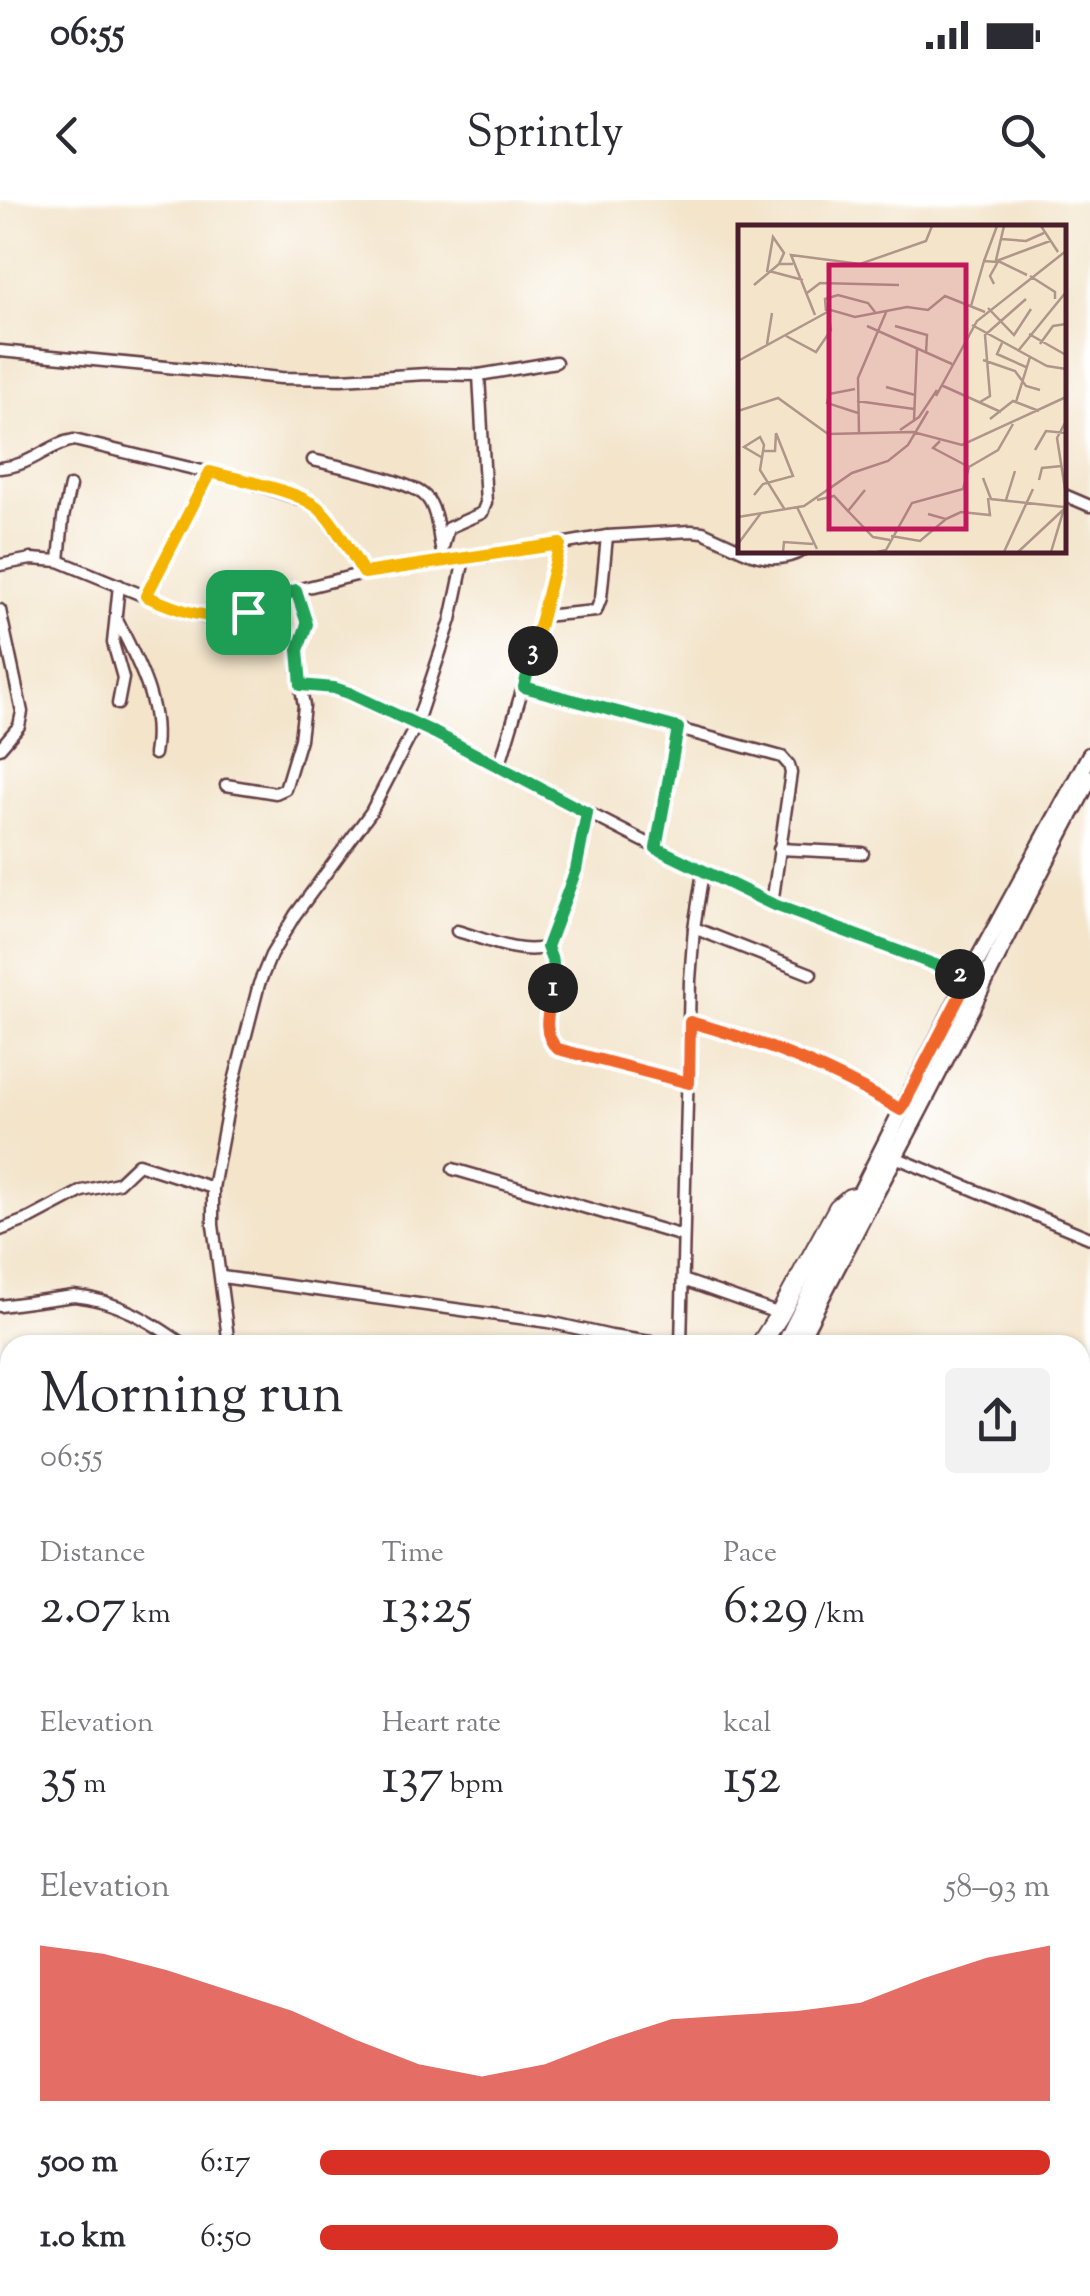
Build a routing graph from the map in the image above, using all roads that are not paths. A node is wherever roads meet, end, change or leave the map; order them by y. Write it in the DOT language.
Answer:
graph roads {
  1 [pos="0,351"];
  2 [pos="556,362"];
  3 [pos="480,375"];
  4 [pos="313,460"];
  5 [pos="0,468"];
  6 [pos="210,472"];
  7 [pos="70,486"];
  8 [pos="1065,495"];
  9 [pos="1090,506"];
  10 [pos="606,536"];
  11 [pos="560,544"];
  12 [pos="738,549"];
  13 [pos="745,552"];
  14 [pos="786,552"];
  15 [pos="799,552"];
  16 [pos="442,556"];
  17 [pos="778,558"];
  18 [pos="464,560"];
  19 [pos="60,561"];
  20 [pos="0,564"];
  21 [pos="364,573"];
  22 [pos="120,585"];
  23 [pos="296,590"];
  24 [pos="146,596"];
  25 [pos="0,610"];
  26 [pos="542,616"];
  27 [pos="116,618"];
  28 [pos="0,667"];
  29 [pos="14,672"];
  30 [pos="301,685"];
  31 [pos="524,687"];
  32 [pos="118,704"];
  33 [pos="416,725"];
  34 [pos="678,728"];
  35 [pos="0,748"];
  36 [pos="154,754"];
  37 [pos="1090,755"];
  38 [pos="500,767"];
  39 [pos="1090,778"];
  40 [pos="226,785"];
  41 [pos="587,813"];
  42 [pos="656,848"];
  43 [pos="779,849"];
  44 [pos="863,853"];
  45 [pos="703,872"];
  46 [pos="772,904"];
  47 [pos="694,928"];
  48 [pos="456,931"];
  49 [pos="547,947"];
  50 [pos="811,974"];
  51 [pos="976,982"];
  52 [pos="690,1022"];
  53 [pos="689,1083"];
  54 [pos="901,1110"];
  55 [pos="895,1158"];
  56 [pos="453,1169"];
  57 [pos="213,1188"];
  58 [pos="865,1199"];
  59 [pos="0,1230"];
  60 [pos="683,1236"];
  61 [pos="1090,1238"];
  62 [pos="222,1277"];
  63 [pos="683,1280"];
  64 [pos="0,1306"];
  65 [pos="780,1314"];
  66 [pos="169,1335"];
  67 [pos="228,1335"];
  68 [pos="606,1335"];
  69 [pos="681,1335"];
  70 [pos="766,1335"];
  71 [pos="790,1335"];
  72 [pos="802,1335"];
  1 -- 3 [label="street"];
  2 -- 3 [label="street"];
  3 -- 16 [label="street"];
  4 -- 16 [label="street"];
  5 -- 6 [label="street"];
  6 -- 21 [label="street"];
  6 -- 24 [label="street"];
  7 -- 19 [label="street"];
  8 -- 9 [label="street"];
  10 -- 11 [label="street"];
  10 -- 12 [label="street"];
  10 -- 26 [label="street"];
  11 -- 18 [label="street"];
  11 -- 26 [label="street"];
  13 -- 17 [label="street"];
  14 -- 17 [label="street"];
  15 -- 17 [label="street"];
  16 -- 18 [label="street"];
  16 -- 21 [label="street"];
  18 -- 33 [label="street"];
  19 -- 20 [label="street"];
  19 -- 22 [label="street"];
  21 -- 23 [label="street"];
  22 -- 24 [label="street"];
  22 -- 27 [label="street"];
  23 -- 24 [label="street"];
  23 -- 30 [label="street"];
  25 -- 29 [label="street"];
  26 -- 31 [label="street"];
  27 -- 32 [label="street"];
  27 -- 36 [label="street"];
  28 -- 29 [label="street"];
  29 -- 35 [label="street"];
  30 -- 33 [label="street"];
  30 -- 40 [label="street"];
  31 -- 34 [label="street"];
  31 -- 38 [label="street"];
  33 -- 38 [label="street"];
  33 -- 57 [label="street"];
  34 -- 42 [label="street"];
  34 -- 43 [label="street"];
  37 -- 51 [label="main road"];
  38 -- 41 [label="street"];
  39 -- 51 [label="main road"];
  41 -- 42 [label="street"];
  41 -- 49 [label="street"];
  42 -- 45 [label="street"];
  43 -- 44 [label="street"];
  43 -- 46 [label="street"];
  45 -- 46 [label="street"];
  45 -- 47 [label="street"];
  46 -- 51 [label="street"];
  47 -- 50 [label="street"];
  47 -- 52 [label="street"];
  48 -- 49 [label="street"];
  49 -- 53 [label="street"];
  51 -- 54 [label="main road"];
  51 -- 55 [label="main road"];
  52 -- 53 [label="street"];
  52 -- 54 [label="street"];
  53 -- 60 [label="street"];
  54 -- 58 [label="main road"];
  55 -- 58 [label="main road"];
  55 -- 61 [label="street"];
  56 -- 60 [label="street"];
  57 -- 59 [label="street"];
  57 -- 62 [label="street"];
  58 -- 65 [label="highway"];
  58 -- 71 [label="main road"];
  58 -- 72 [label="main road"];
  60 -- 63 [label="street"];
  62 -- 67 [label="street"];
  62 -- 68 [label="street"];
  63 -- 65 [label="street"];
  63 -- 69 [label="street"];
  64 -- 66 [label="street"];
  65 -- 70 [label="highway"];
}
